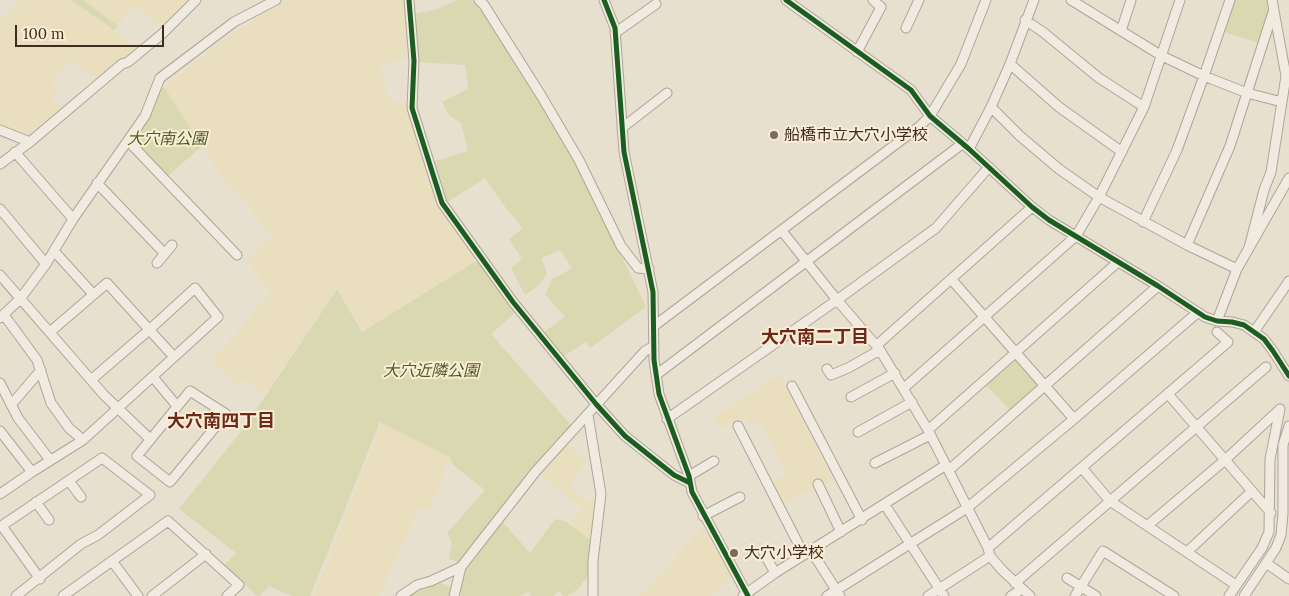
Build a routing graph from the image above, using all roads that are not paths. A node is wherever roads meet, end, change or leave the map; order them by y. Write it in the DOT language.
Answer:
graph roads {
  1 [pos="196,0"];
  2 [pos="276,0"];
  3 [pos="409,0"];
  4 [pos="479,0"];
  5 [pos="604,0"];
  6 [pos="786,0"];
  7 [pos="873,0"];
  8 [pos="919,0"];
  9 [pos="986,0"];
  10 [pos="1034,0"];
  11 [pos="1071,0"];
  12 [pos="1131,0"];
  13 [pos="1180,0"];
  14 [pos="1230,0"];
  15 [pos="1081,3"];
  16 [pos="656,4"];
  17 [pos="1273,5"];
  18 [pos="1025,20"];
  19 [pos="906,28"];
  20 [pos="1121,31"];
  21 [pos="615,33"];
  22 [pos="858,52"];
  23 [pos="1162,56"];
  24 [pos="1010,64"];
  25 [pos="1204,76"];
  26 [pos="667,93"];
  27 [pos="1247,93"];
  28 [pos="1282,102"];
  29 [pos="1144,107"];
  30 [pos="991,108"];
  31 [pos="930,116"];
  32 [pos="622,128"];
  33 [pos="0,130"];
  34 [pos="128,141"];
  35 [pos="30,142"];
  36 [pos="966,146"];
  37 [pos="16,152"];
  38 [pos="1122,152"];
  39 [pos="0,164"];
  40 [pos="989,167"];
  41 [pos="1289,178"];
  42 [pos="1267,182"];
  43 [pos="97,184"];
  44 [pos="1285,190"];
  45 [pos="1099,197"];
  46 [pos="1032,207"];
  47 [pos="0,209"];
  48 [pos="73,219"];
  49 [pos="1143,222"];
  50 [pos="782,231"];
  51 [pos="1076,236"];
  52 [pos="172,245"];
  53 [pos="1187,245"];
  54 [pos="1249,248"];
  55 [pos="54,251"];
  56 [pos="164,254"];
  57 [pos="237,255"];
  58 [pos="1118,262"];
  59 [pos="157,263"];
  60 [pos="807,263"];
  61 [pos="46,264"];
  62 [pos="649,269"];
  63 [pos="1237,270"];
  64 [pos="0,275"];
  65 [pos="952,280"];
  66 [pos="1289,281"];
  67 [pos="1158,286"];
  68 [pos="93,294"];
  69 [pos="20,298"];
  70 [pos="837,300"];
  71 [pos="1197,312"];
  72 [pos="2,316"];
  73 [pos="984,316"];
  74 [pos="1217,321"];
  75 [pos="654,326"];
  76 [pos="149,330"];
  77 [pos="50,332"];
  78 [pos="1217,332"];
  79 [pos="1254,332"];
  80 [pos="654,346"];
  81 [pos="879,347"];
  82 [pos="1017,353"];
  83 [pos="174,357"];
  84 [pos="1266,367"];
  85 [pos="828,369"];
  86 [pos="1288,369"];
  87 [pos="41,370"];
  88 [pos="895,373"];
  89 [pos="656,375"];
  90 [pos="153,377"];
  91 [pos="91,380"];
  92 [pos="0,383"];
  93 [pos="792,386"];
  94 [pos="1046,386"];
  95 [pos="904,388"];
  96 [pos="1168,394"];
  97 [pos="851,398"];
  98 [pos="912,402"];
  99 [pos="596,404"];
  100 [pos="11,405"];
  101 [pos="177,406"];
  102 [pos="118,408"];
  103 [pos="588,415"];
  104 [pos="667,418"];
  105 [pos="1074,419"];
  106 [pos="738,426"];
  107 [pos="1289,426"];
  108 [pos="1197,428"];
  109 [pos="0,431"];
  110 [pos="858,432"];
  111 [pos="929,432"];
  112 [pos="150,439"];
  113 [pos="83,440"];
  114 [pos="50,460"];
  115 [pos="1225,460"];
  116 [pos="714,461"];
  117 [pos="875,463"];
  118 [pos="948,467"];
  119 [pos="1082,468"];
  120 [pos="32,472"];
  121 [pos="689,479"];
  122 [pos="69,480"];
  123 [pos="818,484"];
  124 [pos="1252,492"];
  125 [pos="0,494"];
  126 [pos="81,497"];
  127 [pos="740,497"];
  128 [pos="1110,501"];
  129 [pos="36,502"];
  130 [pos="885,505"];
  131 [pos="967,508"];
  132 [pos="1271,513"];
  133 [pos="703,516"];
  134 [pos="1286,516"];
  135 [pos="49,520"];
  136 [pos="862,520"];
  137 [pos="1,526"];
  138 [pos="1147,526"];
  139 [pos="841,532"];
  140 [pos="910,544"];
  141 [pos="762,551"];
  142 [pos="989,552"];
  143 [pos="1188,552"];
  144 [pos="206,554"];
  145 [pos="808,554"];
  146 [pos="112,562"];
  147 [pos="1266,563"];
  148 [pos="460,567"];
  149 [pos="775,573"];
  150 [pos="40,578"];
  151 [pos="1067,578"];
  152 [pos="1289,579"];
  153 [pos="1236,585"];
  154 [pos="1018,586"];
  155 [pos="1081,586"];
  156 [pos="942,592"];
  157 [pos="838,593"];
  158 [pos="746,595"];
  159 [pos="16,596"];
  160 [pos="63,596"];
  161 [pos="138,596"];
  162 [pos="152,596"];
  163 [pos="227,596"];
  164 [pos="401,596"];
  165 [pos="454,596"];
  166 [pos="593,596"];
  167 [pos="827,596"];
  168 [pos="928,596"];
  169 [pos="1011,596"];
  170 [pos="1030,596"];
  171 [pos="1075,596"];
  172 [pos="1096,596"];
  173 [pos="1174,596"];
  174 [pos="1229,596"];
  175 [pos="1244,596"];
  1 -- 35 [label="street"];
  2 -- 34 [label="street"];
  3 -- 99 [label="street"];
  4 -- 62 [label="street"];
  5 -- 21 [label="street"];
  6 -- 22 [label="street"];
  7 -- 22 [label="street"];
  8 -- 19 [label="street"];
  9 -- 31 [label="street"];
  10 -- 18 [label="street"];
  11 -- 15 [label="street"];
  12 -- 20 [label="street"];
  13 -- 23 [label="street"];
  14 -- 25 [label="street"];
  15 -- 20 [label="street"];
  16 -- 21 [label="street"];
  17 -- 27 [label="street"];
  17 -- 28 [label="street"];
  18 -- 24 [label="street"];
  18 -- 29 [label="street"];
  20 -- 23 [label="street"];
  21 -- 32 [label="street"];
  22 -- 31 [label="street"];
  23 -- 25 [label="street"];
  23 -- 29 [label="street"];
  24 -- 30 [label="street"];
  24 -- 38 [label="street"];
  25 -- 27 [label="street"];
  25 -- 49 [label="street"];
  26 -- 32 [label="street"];
  27 -- 28 [label="street"];
  27 -- 53 [label="street"];
  28 -- 42 [label="street"];
  29 -- 38 [label="street"];
  30 -- 36 [label="street"];
  30 -- 45 [label="street"];
  31 -- 36 [label="street"];
  31 -- 50 [label="street"];
  32 -- 62 [label="street"];
  33 -- 35 [label="street"];
  34 -- 43 [label="street"];
  34 -- 57 [label="street"];
  35 -- 37 [label="street"];
  36 -- 40 [label="street"];
  36 -- 60 [label="street"];
  37 -- 39 [label="street"];
  37 -- 48 [label="street"];
  38 -- 45 [label="street"];
  40 -- 46 [label="street"];
  40 -- 70 [label="street"];
  41 -- 44 [label="street"];
  42 -- 44 [label="street"];
  42 -- 54 [label="street"];
  43 -- 48 [label="street"];
  43 -- 56 [label="street"];
  44 -- 54 [label="street"];
  45 -- 49 [label="street"];
  45 -- 51 [label="street"];
  46 -- 51 [label="street"];
  46 -- 65 [label="street"];
  47 -- 61 [label="street"];
  48 -- 55 [label="street"];
  49 -- 53 [label="street"];
  50 -- 60 [label="street"];
  50 -- 75 [label="street"];
  51 -- 58 [label="street"];
  51 -- 73 [label="street"];
  52 -- 56 [label="street"];
  53 -- 63 [label="street"];
  54 -- 63 [label="street"];
  55 -- 61 [label="street"];
  55 -- 68 [label="street"];
  56 -- 59 [label="street"];
  58 -- 67 [label="street"];
  58 -- 82 [label="street"];
  60 -- 70 [label="street"];
  60 -- 89 [label="street"];
  61 -- 69 [label="street"];
  62 -- 75 [label="street"];
  63 -- 74 [label="street"];
  64 -- 69 [label="street"];
  65 -- 73 [label="street"];
  65 -- 81 [label="street"];
  66 -- 79 [label="street"];
  67 -- 71 [label="street"];
  67 -- 94 [label="street"];
  68 -- 76 [label="street"];
  68 -- 77 [label="street"];
  69 -- 72 [label="street"];
  69 -- 77 [label="street"];
  70 -- 81 [label="street"];
  70 -- 104 [label="street"];
  71 -- 74 [label="street"];
  71 -- 105 [label="street"];
  72 -- 87 [label="street"];
  73 -- 82 [label="street"];
  73 -- 95 [label="street"];
  74 -- 79 [label="street"];
  75 -- 80 [label="street"];
  76 -- 83 [label="street"];
  76 -- 83 [label="street"];
  76 -- 91 [label="street"];
  77 -- 91 [label="street"];
  78 -- 96 [label="street"];
  79 -- 86 [label="street"];
  80 -- 89 [label="street"];
  80 -- 99 [label="street"];
  81 -- 85 [label="street"];
  81 -- 88 [label="street"];
  82 -- 94 [label="street"];
  82 -- 111 [label="street"];
  83 -- 90 [label="street"];
  84 -- 108 [label="street"];
  87 -- 100 [label="street"];
  87 -- 113 [label="street"];
  88 -- 95 [label="street"];
  88 -- 97 [label="street"];
  89 -- 104 [label="street"];
  90 -- 101 [label="street"];
  90 -- 102 [label="street"];
  91 -- 102 [label="street"];
  92 -- 100 [label="street"];
  93 -- 136 [label="street"];
  94 -- 105 [label="street"];
  94 -- 118 [label="street"];
  95 -- 98 [label="street"];
  96 -- 108 [label="street"];
  96 -- 119 [label="street"];
  98 -- 110 [label="street"];
  98 -- 111 [label="street"];
  99 -- 103 [label="street"];
  99 -- 121 [label="street"];
  100 -- 114 [label="street"];
  101 -- 112 [label="street"];
  101 -- 112 [label="street"];
  102 -- 112 [label="street"];
  102 -- 113 [label="street"];
  103 -- 148 [label="street"];
  103 -- 166 [label="street"];
  104 -- 121 [label="street"];
  105 -- 131 [label="street"];
  106 -- 145 [label="street"];
  107 -- 134 [label="street"];
  108 -- 115 [label="street"];
  108 -- 128 [label="street"];
  109 -- 120 [label="street"];
  111 -- 117 [label="street"];
  111 -- 118 [label="street"];
  113 -- 114 [label="street"];
  114 -- 120 [label="street"];
  115 -- 124 [label="street"];
  115 -- 132 [label="street"];
  115 -- 138 [label="street"];
  116 -- 121 [label="street"];
  118 -- 130 [label="street"];
  118 -- 131 [label="street"];
  119 -- 128 [label="street"];
  119 -- 142 [label="street"];
  120 -- 125 [label="street"];
  121 -- 133 [label="street"];
  122 -- 126 [label="street"];
  122 -- 129 [label="street"];
  122 -- 150 [label="street"];
  123 -- 139 [label="street"];
  124 -- 132 [label="street"];
  124 -- 143 [label="street"];
  127 -- 133 [label="street"];
  128 -- 138 [label="street"];
  128 -- 154 [label="street"];
  129 -- 135 [label="street"];
  129 -- 137 [label="street"];
  130 -- 136 [label="street"];
  130 -- 140 [label="street"];
  131 -- 140 [label="street"];
  131 -- 142 [label="street"];
  132 -- 153 [label="street"];
  133 -- 158 [label="street"];
  134 -- 147 [label="street"];
  136 -- 139 [label="street"];
  137 -- 150 [label="street"];
  138 -- 143 [label="street"];
  139 -- 145 [label="street"];
  140 -- 156 [label="street"];
  140 -- 157 [label="street"];
  141 -- 149 [label="street"];
  142 -- 154 [label="street"];
  142 -- 156 [label="street"];
  143 -- 153 [label="street"];
  144 -- 146 [label="street"];
  144 -- 162 [label="street"];
  144 -- 163 [label="street"];
  145 -- 149 [label="street"];
  145 -- 157 [label="street"];
  146 -- 160 [label="street"];
  146 -- 161 [label="street"];
  147 -- 152 [label="street"];
  147 -- 175 [label="street"];
  148 -- 164 [label="street"];
  148 -- 165 [label="street"];
  149 -- 158 [label="street"];
  150 -- 159 [label="street"];
  151 -- 155 [label="street"];
  153 -- 174 [label="street"];
  154 -- 169 [label="street"];
  154 -- 170 [label="street"];
  155 -- 171 [label="street"];
  155 -- 172 [label="street"];
  155 -- 173 [label="street"];
  156 -- 168 [label="street"];
  157 -- 167 [label="street"];
}
